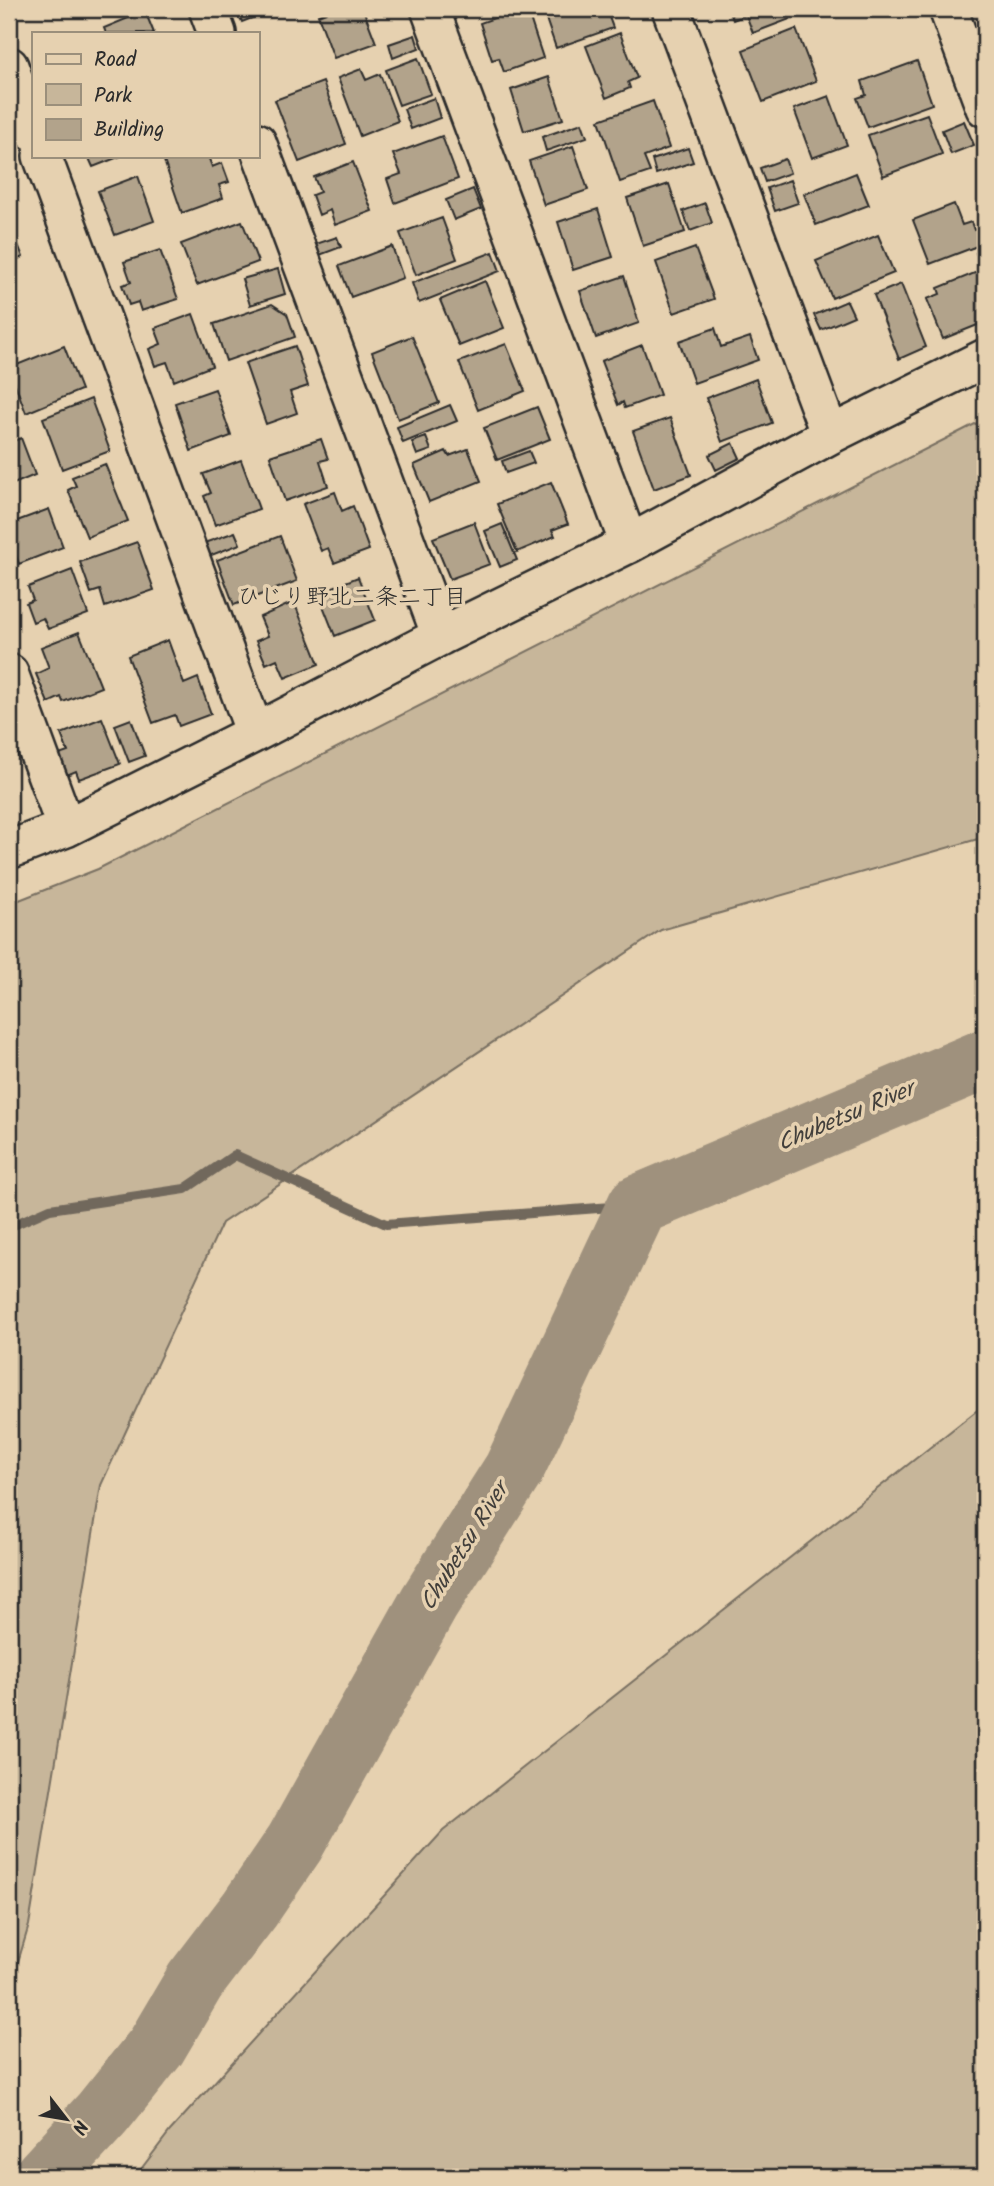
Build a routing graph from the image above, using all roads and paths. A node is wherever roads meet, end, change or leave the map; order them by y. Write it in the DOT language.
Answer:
graph roads {
  1 [pos="208,9"];
  2 [pos="430,9"];
  3 [pos="671,9"];
  4 [pos="948,9"];
  5 [pos="217,32"];
  6 [pos="9,66"];
  7 [pos="985,108"];
  8 [pos="32,129"];
  9 [pos="259,147"];
  10 [pos="43,158"];
  11 [pos="985,358"];
  12 [pos="830,435"];
  13 [pos="629,544"];
  14 [pos="441,636"];
  15 [pos="9,673"];
  16 [pos="255,733"];
  17 [pos="66,828"];
  18 [pos="9,850"];
  1 -- 5 [label="street"];
  2 -- 13 [label="street"];
  3 -- 12 [label="street"];
  4 -- 7 [label="street"];
  6 -- 8 [label="street"];
  9 -- 14 [label="street"];
  10 -- 16 [label="street"];
  11 -- 12 [label="street"];
  12 -- 13 [label="street"];
  13 -- 14 [label="street"];
  14 -- 16 [label="street"];
  15 -- 17 [label="street"];
  16 -- 17 [label="street"];
  17 -- 18 [label="street"];
}
